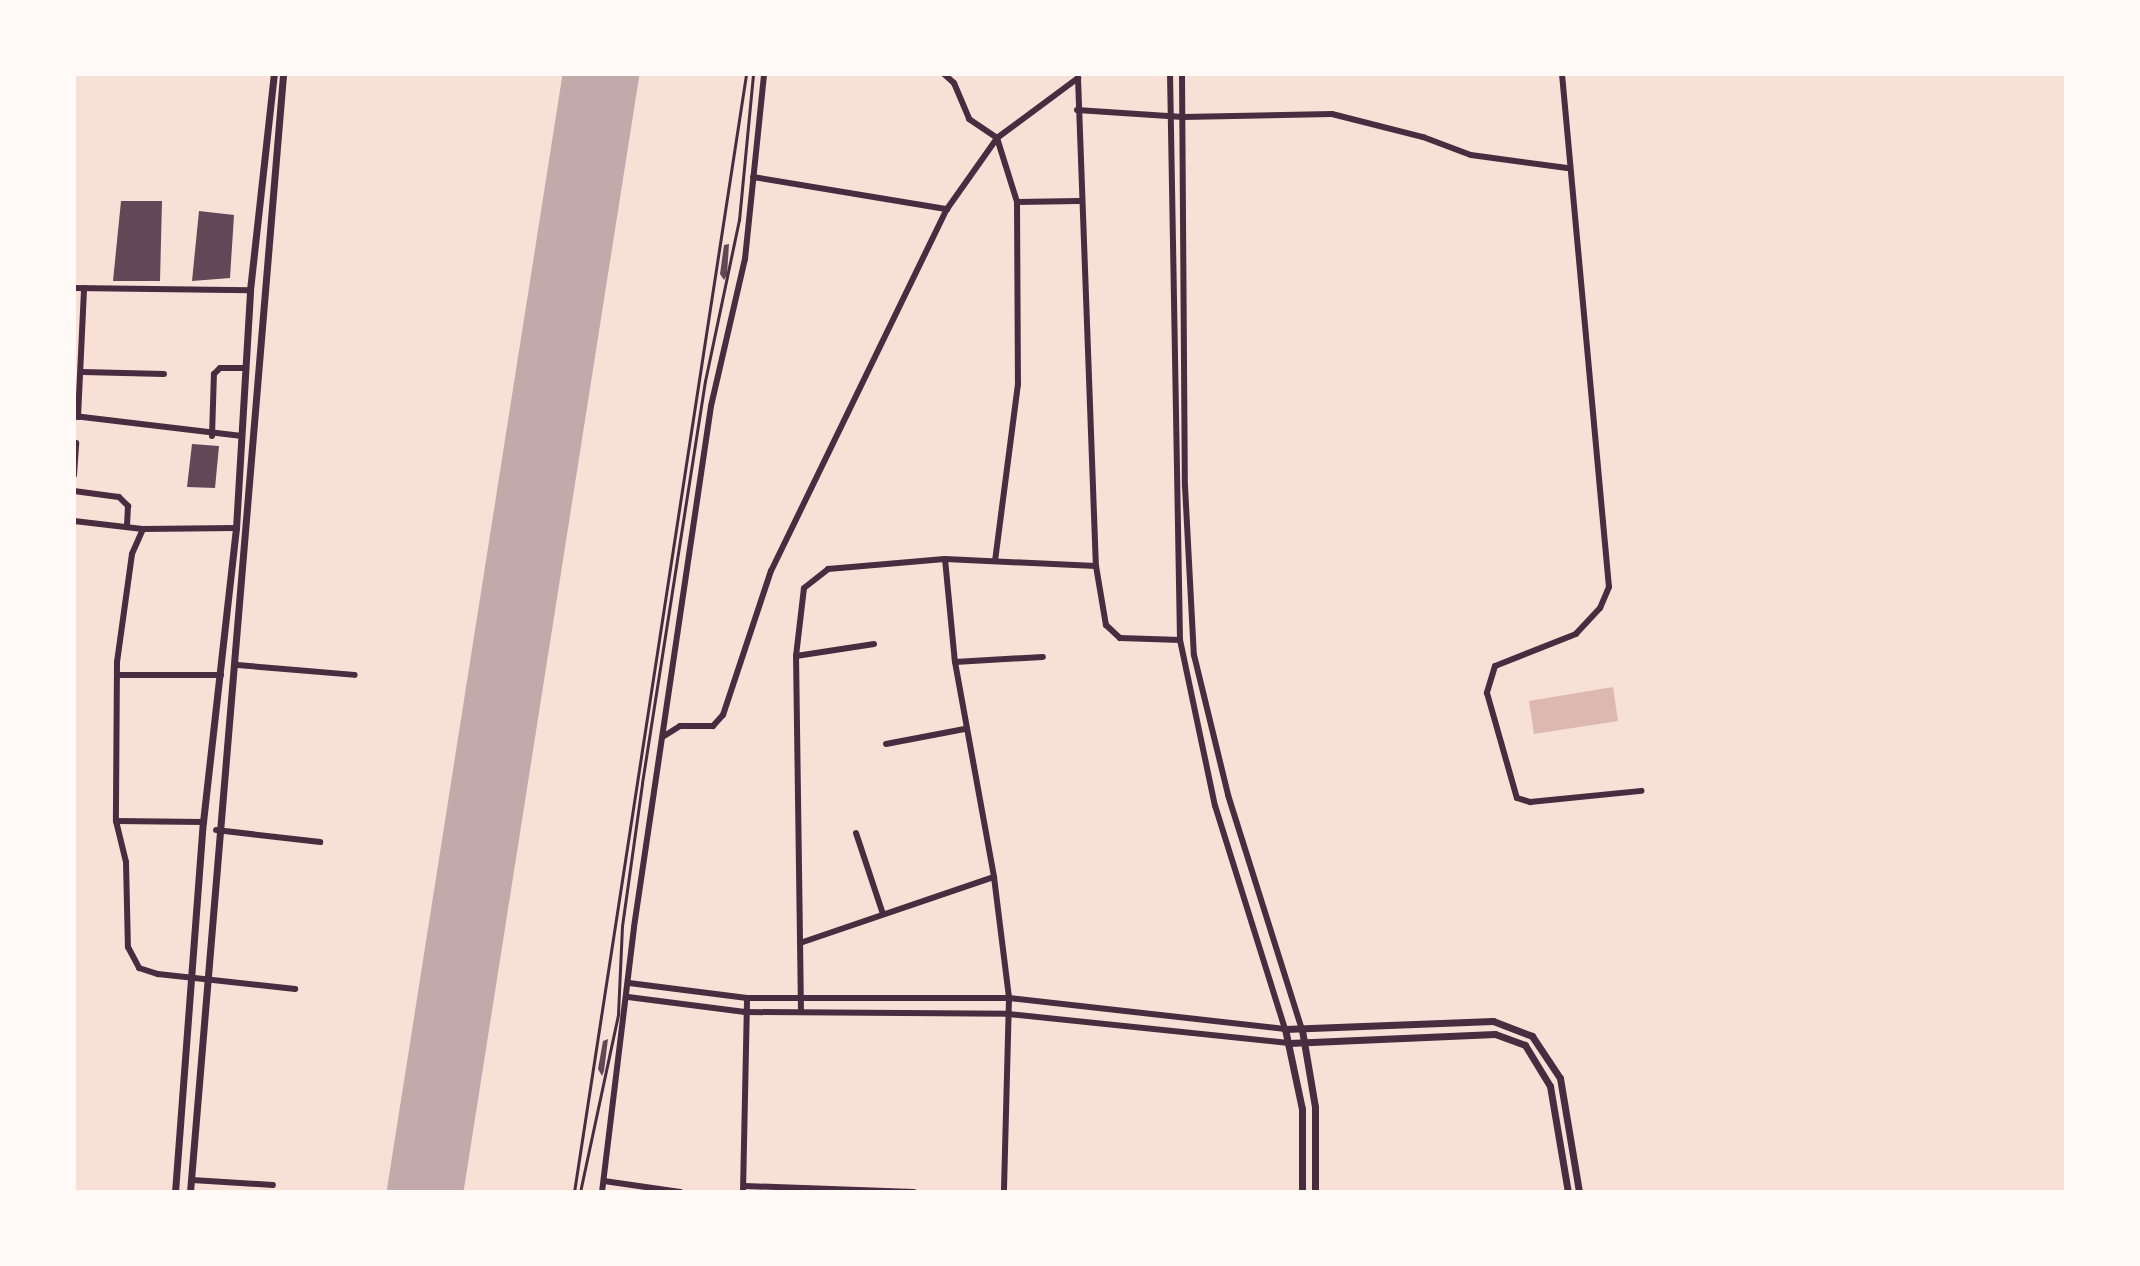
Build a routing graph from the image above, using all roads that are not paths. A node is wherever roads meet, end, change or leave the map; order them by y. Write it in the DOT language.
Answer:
graph roads {
  1 [pos="274,74"];
  2 [pos="283,74"];
  3 [pos="746,74"];
  4 [pos="753,74"];
  5 [pos="764,74"];
  6 [pos="944,74"];
  7 [pos="1170,74"];
  8 [pos="1182,74"];
  9 [pos="1562,74"];
  10 [pos="1078,76"];
  11 [pos="1077,110"];
  12 [pos="1171,116"];
  13 [pos="1183,117"];
  14 [pos="997,138"];
  15 [pos="1567,168"];
  16 [pos="753,177"];
  17 [pos="1079,201"];
  18 [pos="1017,202"];
  19 [pos="947,209"];
  20 [pos="74,288"];
  21 [pos="84,288"];
  22 [pos="250,290"];
  23 [pos="246,368"];
  24 [pos="83,372"];
  25 [pos="164,374"];
  26 [pos="76,416"];
  27 [pos="212,436"];
  28 [pos="242,436"];
  29 [pos="76,443"];
  30 [pos="74,475"];
  31 [pos="74,491"];
  32 [pos="74,521"];
  33 [pos="127,526"];
  34 [pos="236,528"];
  35 [pos="143,529"];
  36 [pos="945,559"];
  37 [pos="995,560"];
  38 [pos="1096,566"];
  39 [pos="1180,640"];
  40 [pos="874,644"];
  41 [pos="796,656"];
  42 [pos="1043,657"];
  43 [pos="955,662"];
  44 [pos="237,665"];
  45 [pos="119,675"];
  46 [pos="221,675"];
  47 [pos="355,675"];
  48 [pos="965,729"];
  49 [pos="664,736"];
  50 [pos="886,744"];
  51 [pos="1641,791"];
  52 [pos="116,821"];
  53 [pos="203,822"];
  54 [pos="216,830"];
  55 [pos="856,833"];
  56 [pos="320,842"];
  57 [pos="994,877"];
  58 [pos="883,914"];
  59 [pos="800,943"];
  60 [pos="193,976"];
  61 [pos="205,979"];
  62 [pos="629,983"];
  63 [pos="295,989"];
  64 [pos="628,997"];
  65 [pos="747,998"];
  66 [pos="1009,998"];
  67 [pos="800,1000"];
  68 [pos="745,1012"];
  69 [pos="801,1012"];
  70 [pos="1008,1014"];
  71 [pos="1285,1029"];
  72 [pos="1302,1030"];
  73 [pos="1289,1043"];
  74 [pos="1305,1045"];
  75 [pos="192,1180"];
  76 [pos="604,1181"];
  77 [pos="273,1185"];
  78 [pos="744,1189"];
  79 [pos="175,1192"];
  80 [pos="190,1192"];
  81 [pos="574,1192"];
  82 [pos="580,1192"];
  83 [pos="602,1192"];
  84 [pos="680,1192"];
  85 [pos="914,1192"];
  86 [pos="1004,1192"];
  87 [pos="1302,1192"];
  88 [pos="1315,1192"];
  89 [pos="1568,1192"];
  90 [pos="1579,1192"];
  1 -- 22 [label="street"];
  2 -- 44 [label="street"];
  3 -- 81 [label="lane"];
  4 -- 82 [label="lane"];
  5 -- 16 [label="street"];
  6 -- 14 [label="street"];
  7 -- 12 [label="street"];
  8 -- 13 [label="street"];
  9 -- 15 [label="street"];
  10 -- 11 [label="street"];
  10 -- 14 [label="street"];
  11 -- 12 [label="street"];
  11 -- 17 [label="street"];
  12 -- 13 [label="street"];
  12 -- 39 [label="street"];
  13 -- 15 [label="street"];
  13 -- 72 [label="street"];
  14 -- 18 [label="street"];
  14 -- 19 [label="street"];
  15 -- 51 [label="street"];
  16 -- 19 [label="street"];
  16 -- 49 [label="street"];
  17 -- 18 [label="street"];
  17 -- 38 [label="street"];
  18 -- 37 [label="street"];
  19 -- 49 [label="street"];
  20 -- 21 [label="street"];
  21 -- 22 [label="street"];
  21 -- 24 [label="street"];
  22 -- 23 [label="street"];
  23 -- 27 [label="street"];
  23 -- 28 [label="street"];
  24 -- 25 [label="street"];
  24 -- 26 [label="street"];
  26 -- 27 [label="street"];
  27 -- 28 [label="street"];
  28 -- 34 [label="street"];
  29 -- 30 [label="street"];
  31 -- 33 [label="street"];
  32 -- 33 [label="street"];
  33 -- 35 [label="street"];
  34 -- 35 [label="street"];
  34 -- 46 [label="street"];
  35 -- 45 [label="street"];
  36 -- 37 [label="street"];
  36 -- 41 [label="street"];
  36 -- 43 [label="street"];
  37 -- 38 [label="street"];
  38 -- 39 [label="street"];
  39 -- 71 [label="street"];
  40 -- 41 [label="street"];
  41 -- 59 [label="street"];
  42 -- 43 [label="street"];
  43 -- 48 [label="street"];
  44 -- 47 [label="street"];
  44 -- 54 [label="street"];
  45 -- 46 [label="street"];
  45 -- 52 [label="street"];
  46 -- 53 [label="street"];
  48 -- 50 [label="street"];
  48 -- 57 [label="street"];
  49 -- 62 [label="street"];
  52 -- 53 [label="street"];
  52 -- 60 [label="street"];
  53 -- 60 [label="street"];
  54 -- 56 [label="street"];
  54 -- 61 [label="street"];
  55 -- 58 [label="street"];
  57 -- 58 [label="street"];
  57 -- 66 [label="street"];
  58 -- 59 [label="street"];
  59 -- 67 [label="street"];
  60 -- 61 [label="street"];
  60 -- 79 [label="street"];
  61 -- 63 [label="street"];
  61 -- 75 [label="street"];
  62 -- 64 [label="street"];
  62 -- 65 [label="street"];
  64 -- 68 [label="street"];
  64 -- 76 [label="street"];
  65 -- 67 [label="street"];
  65 -- 68 [label="street"];
  66 -- 67 [label="street"];
  66 -- 70 [label="street"];
  66 -- 71 [label="street"];
  67 -- 69 [label="street"];
  68 -- 69 [label="street"];
  68 -- 78 [label="street"];
  69 -- 70 [label="street"];
  70 -- 73 [label="street"];
  70 -- 86 [label="street"];
  71 -- 72 [label="street"];
  71 -- 73 [label="street"];
  72 -- 74 [label="street"];
  72 -- 90 [label="street"];
  73 -- 74 [label="street"];
  73 -- 87 [label="street"];
  74 -- 88 [label="street"];
  74 -- 89 [label="street"];
  75 -- 77 [label="street"];
  75 -- 80 [label="street"];
  76 -- 83 [label="street"];
  76 -- 84 [label="street"];
  78 -- 85 [label="street"];
}
